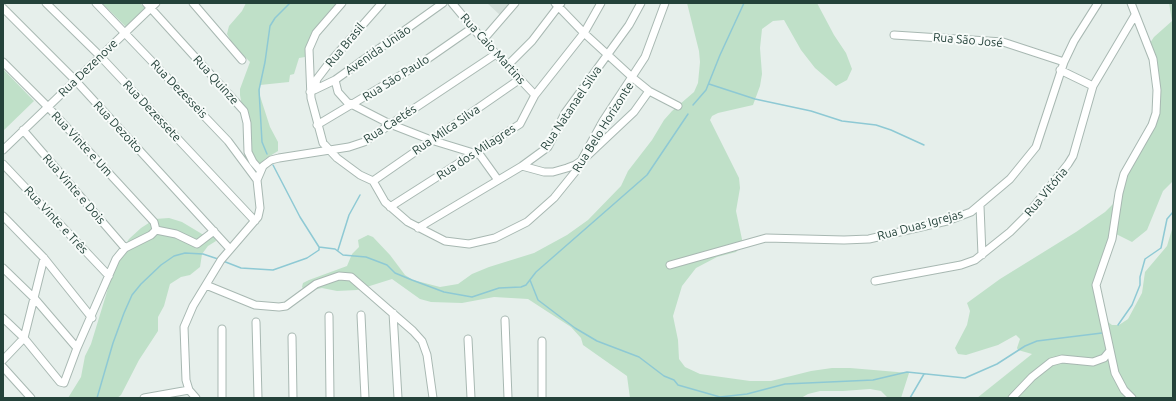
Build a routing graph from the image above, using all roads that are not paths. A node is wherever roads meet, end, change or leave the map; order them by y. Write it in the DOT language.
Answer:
graph roads {
  1 [pos="46,3"];
  2 [pos="96,3"];
  3 [pos="193,3"];
  4 [pos="342,3"];
  5 [pos="382,3"];
  6 [pos="444,3"];
  7 [pos="452,3"];
  8 [pos="514,3"];
  9 [pos="601,3"];
  10 [pos="641,3"];
  11 [pos="665,3"];
  12 [pos="1098,3"];
  13 [pos="1131,3"];
  14 [pos="558,4"];
  15 [pos="151,5"];
  16 [pos="3,8"];
  17 [pos="1135,15"];
  18 [pos="472,28"];
  19 [pos="125,32"];
  20 [pos="584,33"];
  21 [pos="894,35"];
  22 [pos="483,40"];
  23 [pos="496,54"];
  24 [pos="100,56"];
  25 [pos="608,56"];
  26 [pos="242,60"];
  27 [pos="3,62"];
  28 [pos="1064,62"];
  29 [pos="507,66"];
  30 [pos="1060,70"];
  31 [pos="633,78"];
  32 [pos="520,79"];
  33 [pos="75,80"];
  34 [pos="335,80"];
  35 [pos="1093,86"];
  36 [pos="312,91"];
  37 [pos="649,91"];
  38 [pos="534,95"];
  39 [pos="352,106"];
  40 [pos="678,106"];
  41 [pos="48,107"];
  42 [pos="390,124"];
  43 [pos="317,125"];
  44 [pos="23,130"];
  45 [pos="430,140"];
  46 [pos="327,149"];
  47 [pos="3,150"];
  48 [pos="476,153"];
  49 [pos="584,159"];
  50 [pos="3,164"];
  51 [pos="522,166"];
  52 [pos="260,170"];
  53 [pos="257,180"];
  54 [pos="498,180"];
  55 [pos="373,181"];
  56 [pos="980,206"];
  57 [pos="390,207"];
  58 [pos="3,216"];
  59 [pos="255,221"];
  60 [pos="418,228"];
  61 [pos="156,230"];
  62 [pos="214,231"];
  63 [pos="125,248"];
  64 [pos="230,249"];
  65 [pos="982,255"];
  66 [pos="44,258"];
  67 [pos="670,265"];
  68 [pos="3,268"];
  69 [pos="109,276"];
  70 [pos="875,281"];
  71 [pos="206,285"];
  72 [pos="35,299"];
  73 [pos="393,313"];
  74 [pos="361,315"];
  75 [pos="329,316"];
  76 [pos="3,318"];
  77 [pos="92,318"];
  78 [pos="505,320"];
  79 [pos="256,322"];
  80 [pos="222,329"];
  81 [pos="292,337"];
  82 [pos="24,338"];
  83 [pos="468,339"];
  84 [pos="542,341"];
  85 [pos="77,348"];
  86 [pos="1110,352"];
  87 [pos="3,360"];
  88 [pos="3,367"];
  89 [pos="190,390"];
  90 [pos="31,398"];
  91 [pos="144,398"];
  92 [pos="196,398"];
  93 [pos="222,398"];
  94 [pos="258,398"];
  95 [pos="293,398"];
  96 [pos="330,398"];
  97 [pos="365,398"];
  98 [pos="398,398"];
  99 [pos="432,398"];
  100 [pos="471,398"];
  101 [pos="508,398"];
  102 [pos="542,398"];
  103 [pos="1012,398"];
  104 [pos="1132,398"];
  1 -- 24 [label="street, Rua Dezessete"];
  2 -- 19 [label="street, Rua Dezesseis"];
  3 -- 26 [label="street"];
  4 -- 36 [label="street, Rua Belo Horizonte"];
  5 -- 36 [label="street, Rua Brasil"];
  6 -- 34 [label="street, Avenida União"];
  7 -- 18 [label="street, Rua Caio Martins"];
  8 -- 22 [label="street"];
  9 -- 20 [label="street, Rua dos Milagres"];
  10 -- 25 [label="street, Rua Natanael Silva"];
  11 -- 31 [label="street, Rua Belo Horizonte"];
  12 -- 28 [label="street, Rua Duas Igrejas"];
  13 -- 17 [label="street"];
  14 -- 20 [label="street"];
  14 -- 29 [label="street"];
  15 -- 19 [label="street, Rua Dezenove"];
  15 -- 52 [label="street, Rua Quinze"];
  16 -- 33 [label="street, Rua Dezoito"];
  17 -- 35 [label="street, Rua Vitória"];
  17 -- 86 [label="street"];
  18 -- 22 [label="street, Rua Caio Martins"];
  18 -- 39 [label="street, Rua São Paulo"];
  19 -- 24 [label="street, Rua Dezenove"];
  19 -- 53 [label="street, Rua Dezesseis"];
  20 -- 25 [label="street"];
  20 -- 38 [label="street, Rua dos Milagres"];
  21 -- 28 [label="street, Rua São José"];
  22 -- 23 [label="street, Rua Caio Martins"];
  23 -- 29 [label="street, Rua Caio Martins"];
  23 -- 42 [label="street, Rua Caetés"];
  24 -- 33 [label="street, Rua Dezenove"];
  24 -- 59 [label="street, Rua Dezessete"];
  25 -- 31 [label="street"];
  25 -- 51 [label="street, Rua Natanael Silva"];
  27 -- 41 [label="street, Rua Vinte e Um"];
  28 -- 30 [label="street, Rua Duas Igrejas"];
  29 -- 32 [label="street, Rua Caio Martins"];
  30 -- 35 [label="street"];
  30 -- 56 [label="street, Rua Duas Igrejas"];
  31 -- 37 [label="street"];
  31 -- 49 [label="street, Rua Belo Horizonte"];
  32 -- 38 [label="street, Rua Caio Martins"];
  32 -- 45 [label="street, Rua Milca Silva"];
  33 -- 41 [label="street, Rua Dezenove"];
  33 -- 62 [label="street, Rua Dezoito"];
  34 -- 36 [label="street, Avenida União"];
  34 -- 39 [label="street"];
  35 -- 65 [label="street, Rua Vitória"];
  36 -- 43 [label="street, Rua Belo Horizonte"];
  37 -- 40 [label="street"];
  37 -- 49 [label="street"];
  38 -- 48 [label="street, Rua dos Milagres"];
  39 -- 42 [label="street"];
  39 -- 43 [label="street, Rua São Paulo"];
  41 -- 44 [label="street, Rua Dezenove"];
  41 -- 61 [label="street, Rua Vinte e Um"];
  42 -- 45 [label="street"];
  42 -- 46 [label="street, Rua Caetés"];
  43 -- 46 [label="street, Rua Belo Horizonte"];
  44 -- 47 [label="street, Rua Dezenove"];
  44 -- 63 [label="street, Rua Vinte e Dois"];
  45 -- 48 [label="street"];
  45 -- 55 [label="street, Rua Milca Silva"];
  46 -- 52 [label="street, Rua Caetés"];
  46 -- 55 [label="street, Rua Belo Horizonte"];
  48 -- 54 [label="street"];
  48 -- 57 [label="street, Rua dos Milagres"];
  49 -- 51 [label="street"];
  49 -- 60 [label="street, Rua Belo Horizonte"];
  50 -- 69 [label="street, Rua Vinte e Três"];
  51 -- 54 [label="street, Rua Natanael Silva"];
  52 -- 53 [label="street"];
  53 -- 59 [label="street"];
  54 -- 60 [label="street, Rua Natanael Silva"];
  55 -- 57 [label="street, Rua Belo Horizonte"];
  56 -- 65 [label="street"];
  56 -- 67 [label="street, Rua Duas Igrejas"];
  57 -- 60 [label="street, Rua Belo Horizonte"];
  58 -- 66 [label="street"];
  59 -- 64 [label="street"];
  61 -- 62 [label="street"];
  61 -- 63 [label="street"];
  62 -- 64 [label="street, Rua Dezoito"];
  63 -- 69 [label="street"];
  64 -- 71 [label="street"];
  65 -- 70 [label="street, Rua Vitória"];
  66 -- 72 [label="street"];
  66 -- 77 [label="street"];
  68 -- 72 [label="street"];
  69 -- 77 [label="street"];
  71 -- 73 [label="street"];
  71 -- 89 [label="street"];
  72 -- 82 [label="street"];
  72 -- 85 [label="street"];
  73 -- 98 [label="street"];
  73 -- 99 [label="street"];
  74 -- 97 [label="street"];
  75 -- 96 [label="street"];
  76 -- 82 [label="street"];
  77 -- 85 [label="street"];
  78 -- 101 [label="street"];
  79 -- 94 [label="street"];
  80 -- 93 [label="street"];
  81 -- 95 [label="street"];
  82 -- 85 [label="street"];
  82 -- 87 [label="street"];
  83 -- 100 [label="street"];
  84 -- 102 [label="street"];
  86 -- 103 [label="street"];
  86 -- 104 [label="street"];
  88 -- 90 [label="street"];
  89 -- 91 [label="street"];
  89 -- 92 [label="street"];
}
